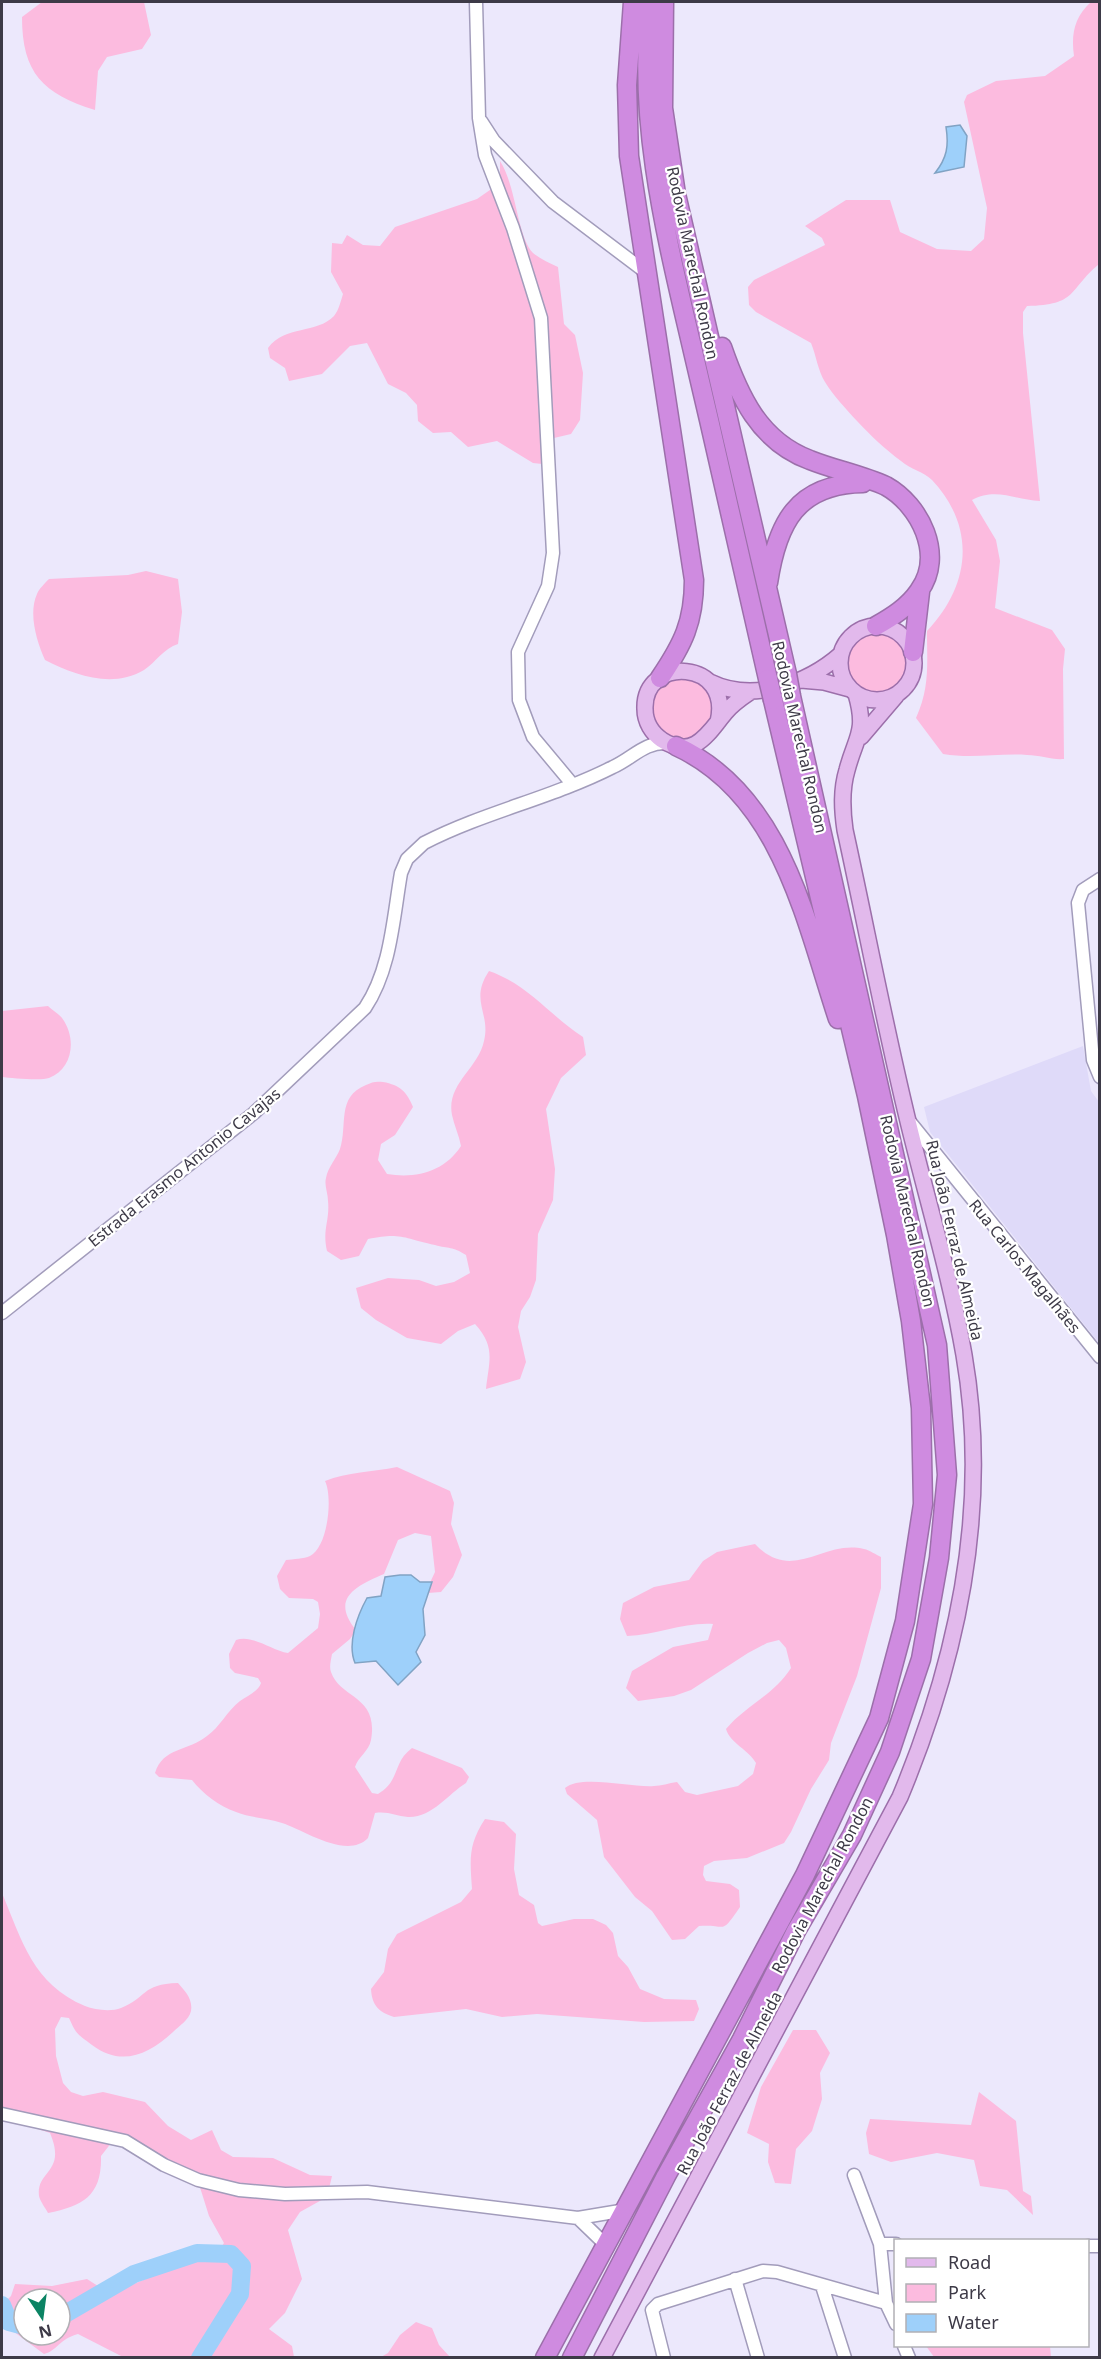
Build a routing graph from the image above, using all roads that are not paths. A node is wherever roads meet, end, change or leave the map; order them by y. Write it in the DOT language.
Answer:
graph roads {
  1 [pos="476,2"];
  2 [pos="633,2"];
  3 [pos="651,2"];
  4 [pos="664,2"];
  5 [pos="479,118"];
  6 [pos="640,236"];
  7 [pos="617,248"];
  8 [pos="691,255"];
  9 [pos="647,273"];
  10 [pos="880,483"];
  11 [pos="920,590"];
  12 [pos="766,594"];
  13 [pos="876,626"];
  14 [pos="913,652"];
  15 [pos="841,654"];
  16 [pos="660,678"];
  17 [pos="710,682"];
  18 [pos="793,683"];
  19 [pos="853,691"];
  20 [pos="750,692"];
  21 [pos="897,694"];
  22 [pos="718,722"];
  23 [pos="650,728"];
  24 [pos="859,740"];
  25 [pos="671,744"];
  26 [pos="641,748"];
  27 [pos="579,783"];
  28 [pos="1100,879"];
  29 [pos="1100,1077"];
  30 [pos="867,1096"];
  31 [pos="907,1118"];
  32 [pos="2,1313"];
  33 [pos="1100,1357"];
  34 [pos="2,2114"];
  35 [pos="854,2175"];
  36 [pos="626,2210"];
  37 [pos="579,2218"];
  38 [pos="880,2244"];
  39 [pos="894,2244"];
  40 [pos="607,2246"];
  41 [pos="735,2279"];
  42 [pos="822,2286"];
  43 [pos="886,2303"];
  44 [pos="894,2320"];
  45 [pos="545,2358"];
  46 [pos="572,2358"];
  47 [pos="602,2358"];
  48 [pos="663,2358"];
  49 [pos="758,2358"];
  50 [pos="845,2358"];
  1 -- 5 [label="street"];
  2 -- 6 [label="highway"];
  3 -- 30 [label="highway, Rodovia Marechal Rondon, bridge"];
  4 -- 8 [label="highway, Rodovia Marechal Rondon"];
  5 -- 7 [label="street"];
  5 -- 27 [label="street"];
  6 -- 7 [label="street"];
  6 -- 9 [label="highway"];
  7 -- 9 [label="street"];
  8 -- 10 [label="highway"];
  8 -- 12 [label="highway, Rodovia Marechal Rondon"];
  9 -- 16 [label="highway"];
  10 -- 11 [label="highway"];
  10 -- 12 [label="highway"];
  11 -- 13 [label="highway"];
  11 -- 14 [label="highway"];
  12 -- 18 [label="highway, Rodovia Marechal Rondon"];
  13 -- 14 [label="main road"];
  13 -- 15 [label="main road"];
  14 -- 21 [label="main road"];
  15 -- 18 [label="main road"];
  15 -- 19 [label="main road"];
  16 -- 17 [label="main road"];
  16 -- 23 [label="main road"];
  17 -- 20 [label="main road"];
  17 -- 22 [label="main road"];
  18 -- 19 [label="main road"];
  18 -- 20 [label="main road"];
  18 -- 46 [label="highway, Rodovia Marechal Rondon"];
  19 -- 21 [label="main road"];
  19 -- 24 [label="main road, Rua João Ferraz de Almeida"];
  20 -- 22 [label="main road"];
  21 -- 24 [label="main road, Rua João Ferraz de Almeida"];
  22 -- 25 [label="main road"];
  23 -- 25 [label="main road"];
  23 -- 26 [label="street"];
  24 -- 31 [label="main road, Rua João Ferraz de Almeida"];
  25 -- 26 [label="street"];
  25 -- 30 [label="highway"];
  26 -- 27 [label="street, Estrada Erasmo Antonio Cavajas"];
  27 -- 32 [label="street, Estrada Erasmo Antonio Cavajas"];
  28 -- 29 [label="street"];
  30 -- 36 [label="highway, Rodovia Marechal Rondon"];
  31 -- 33 [label="street, Rua Carlos Magalhães"];
  31 -- 47 [label="main road, Rua João Ferraz de Almeida"];
  34 -- 37 [label="street"];
  35 -- 38 [label="street"];
  36 -- 37 [label="street"];
  36 -- 40 [label="highway, Rodovia Marechal Rondon"];
  37 -- 40 [label="street"];
  38 -- 39 [label="street"];
  38 -- 43 [label="street"];
  40 -- 45 [label="highway, Rodovia Marechal Rondon"];
  41 -- 42 [label="street"];
  41 -- 48 [label="street"];
  41 -- 49 [label="street"];
  42 -- 43 [label="street"];
  42 -- 50 [label="street"];
  43 -- 44 [label="street"];
}
